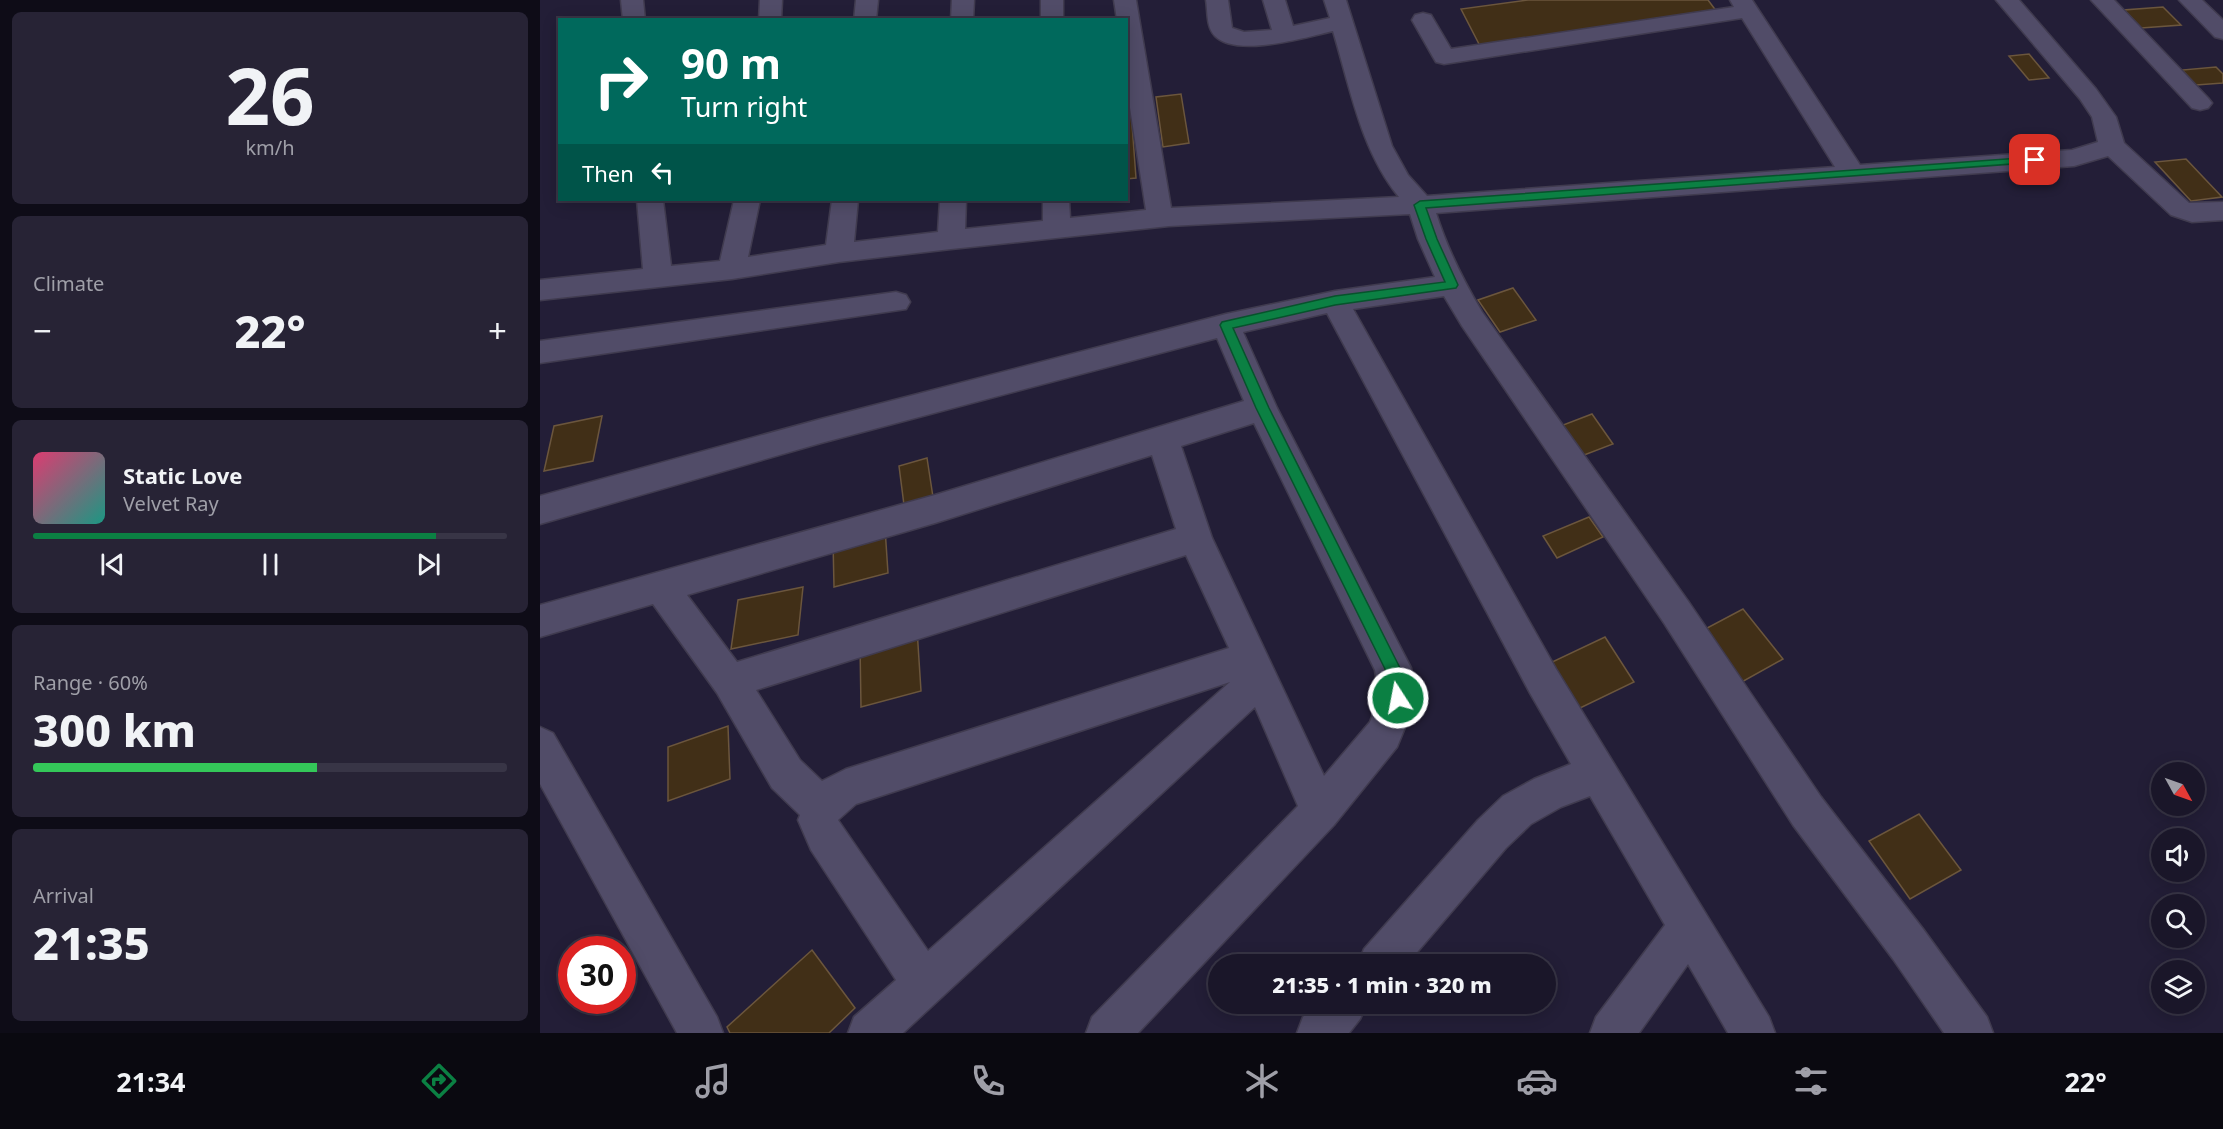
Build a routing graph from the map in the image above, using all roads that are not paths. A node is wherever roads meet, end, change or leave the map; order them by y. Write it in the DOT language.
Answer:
graph roads {
  1 [pos="632,0"];
  2 [pos="771,0"];
  3 [pos="867,0"];
  4 [pos="963,0"];
  5 [pos="1052,0"];
  6 [pos="1125,0"];
  7 [pos="1217,0"];
  8 [pos="1274,0"];
  9 [pos="2007,0"];
  10 [pos="2102,0"];
  11 [pos="2190,0"];
  12 [pos="1744,5"];
  13 [pos="1338,11"];
  14 [pos="634,18"];
  15 [pos="770,18"];
  16 [pos="865,18"];
  17 [pos="962,18"];
  18 [pos="1052,18"];
  19 [pos="1128,18"];
  20 [pos="1128,19"];
  21 [pos="1423,20"];
  22 [pos="2223,32"];
  23 [pos="1285,35"];
  24 [pos="2200,103"];
  25 [pos="2112,146"];
  26 [pos="1852,173"];
  27 [pos="651,201"];
  28 [pos="747,201"];
  29 [pos="845,201"];
  30 [pos="953,201"];
  31 [pos="1056,201"];
  32 [pos="1420,205"];
  33 [pos="2223,212"];
  34 [pos="1160,218"];
  35 [pos="1057,229"];
  36 [pos="951,240"];
  37 [pos="839,253"];
  38 [pos="732,269"];
  39 [pos="658,278"];
  40 [pos="1452,285"];
  41 [pos="540,290"];
  42 [pos="1335,301"];
  43 [pos="896,302"];
  44 [pos="1226,325"];
  45 [pos="540,352"];
  46 [pos="1262,408"];
  47 [pos="1163,439"];
  48 [pos="540,510"];
  49 [pos="1195,538"];
  50 [pos="661,587"];
  51 [pos="540,621"];
  52 [pos="1256,668"];
  53 [pos="730,681"];
  54 [pos="540,746"];
  55 [pos="1598,773"];
  56 [pos="821,808"];
  57 [pos="1320,811"];
  58 [pos="1690,926"];
  59 [pos="1387,954"];
  60 [pos="924,984"];
  61 [pos="1335,1014"];
  62 [pos="701,1033"];
  63 [pos="870,1033"];
  64 [pos="1108,1033"];
  65 [pos="1319,1033"];
  66 [pos="1612,1033"];
  67 [pos="1753,1033"];
  68 [pos="1971,1033"];
  1 -- 14 [label="street"];
  2 -- 15 [label="street"];
  3 -- 16 [label="street"];
  4 -- 17 [label="street"];
  5 -- 18 [label="street"];
  6 -- 19 [label="street"];
  7 -- 23 [label="street"];
  8 -- 23 [label="street"];
  9 -- 25 [label="street"];
  10 -- 24 [label="street"];
  11 -- 22 [label="street"];
  12 -- 21 [label="street"];
  12 -- 26 [label="street"];
  13 -- 23 [label="street"];
  13 -- 32 [label="street"];
  20 -- 34 [label="street"];
  25 -- 26 [label="street"];
  25 -- 33 [label="street"];
  26 -- 32 [label="street"];
  27 -- 39 [label="street"];
  28 -- 38 [label="street"];
  29 -- 37 [label="street"];
  30 -- 36 [label="street"];
  31 -- 35 [label="street"];
  32 -- 34 [label="street"];
  32 -- 40 [label="street"];
  34 -- 35 [label="street"];
  35 -- 36 [label="street"];
  36 -- 37 [label="street"];
  37 -- 38 [label="street"];
  38 -- 39 [label="street"];
  39 -- 41 [label="street"];
  40 -- 42 [label="street"];
  40 -- 68 [label="street"];
  42 -- 44 [label="street"];
  42 -- 55 [label="street"];
  43 -- 45 [label="street"];
  44 -- 46 [label="street"];
  44 -- 48 [label="street"];
  46 -- 47 [label="street"];
  46 -- 57 [label="street"];
  47 -- 49 [label="street"];
  47 -- 50 [label="street"];
  49 -- 52 [label="street"];
  49 -- 53 [label="street"];
  50 -- 51 [label="street"];
  50 -- 53 [label="street"];
  52 -- 56 [label="street"];
  52 -- 57 [label="street"];
  52 -- 60 [label="street"];
  53 -- 56 [label="street"];
  54 -- 62 [label="street"];
  55 -- 58 [label="street"];
  55 -- 59 [label="street"];
  56 -- 60 [label="street"];
  57 -- 64 [label="street"];
  58 -- 66 [label="street"];
  58 -- 67 [label="street"];
  60 -- 63 [label="street"];
  61 -- 65 [label="street"];
}
